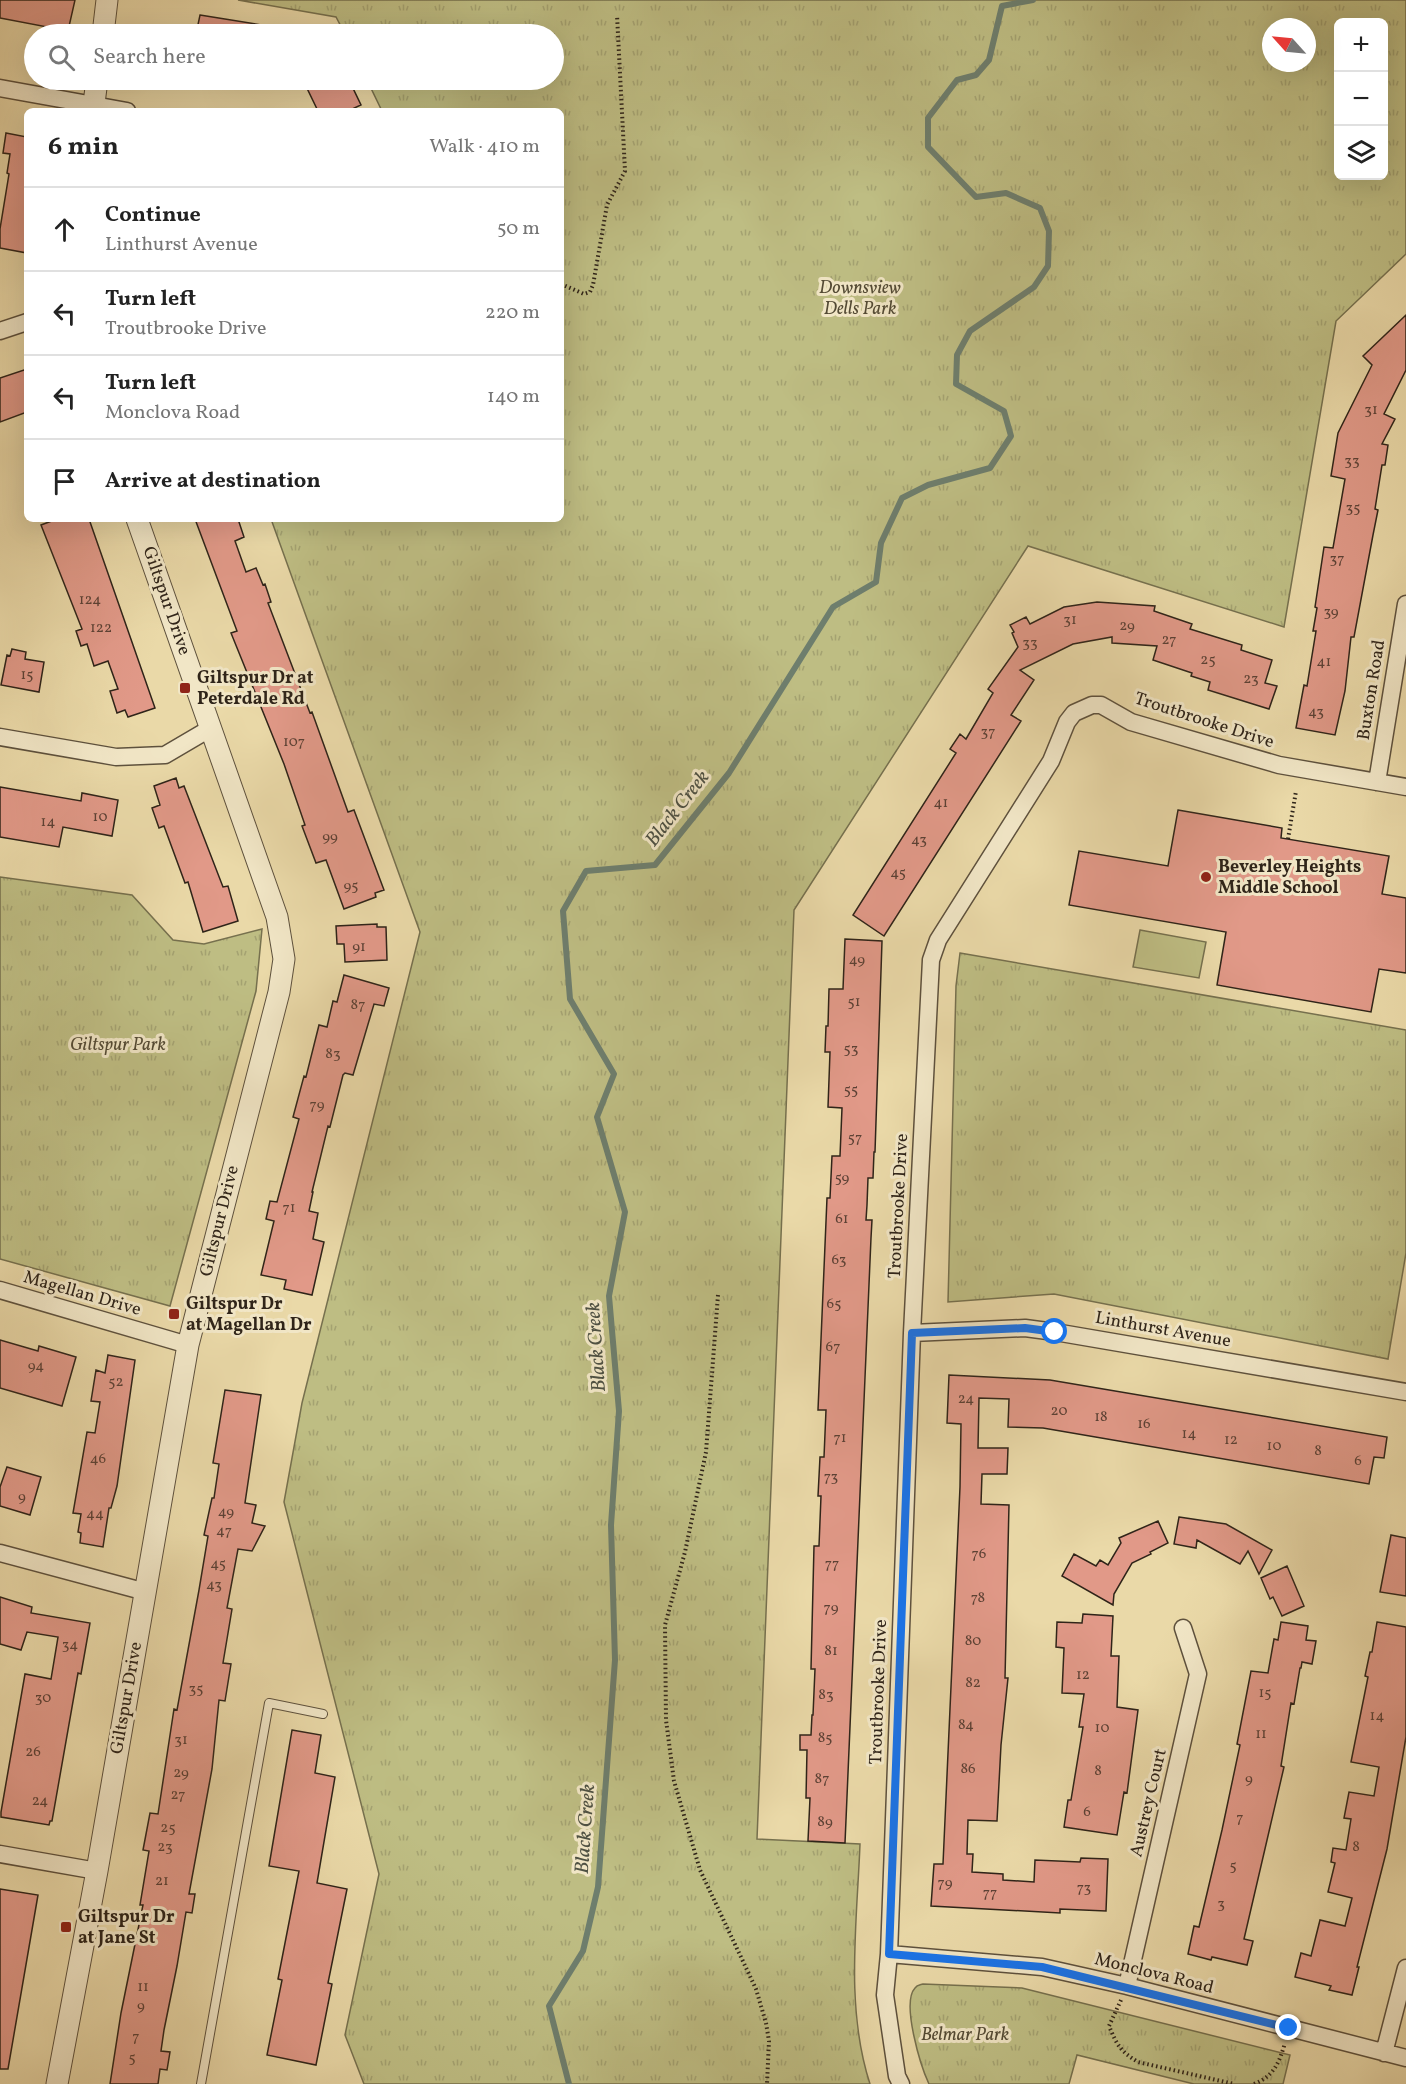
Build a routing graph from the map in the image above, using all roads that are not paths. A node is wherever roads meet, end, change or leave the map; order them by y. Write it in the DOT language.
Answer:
graph roads {
  1 [pos="106,0"];
  2 [pos="104,24"];
  3 [pos="0,88"];
  4 [pos="96,90"];
  5 [pos="94,107"];
  6 [pos="24,323"];
  7 [pos="0,331"];
  8 [pos="138,522"];
  9 [pos="1406,604"];
  10 [pos="211,728"];
  11 [pos="0,738"];
  12 [pos="1377,782"];
  13 [pos="1406,787"];
  14 [pos="0,1290"];
  15 [pos="912,1333"];
  16 [pos="188,1345"];
  17 [pos="1406,1392"];
  18 [pos="0,1553"];
  19 [pos="146,1592"];
  20 [pos="1184,1628"];
  21 [pos="323,1714"];
  22 [pos="0,1854"];
  23 [pos="97,1871"];
  24 [pos="889,1954"];
  25 [pos="1406,1968"];
  26 [pos="1127,1986"];
  27 [pos="1384,2053"];
  28 [pos="1406,2058"];
  29 [pos="57,2084"];
  30 [pos="201,2084"];
  31 [pos="901,2084"];
  1 -- 2 [label="street"];
  3 -- 5 [label="street"];
  4 -- 5 [label="street"];
  6 -- 7 [label="street"];
  8 -- 10 [label="street, Giltspur Drive"];
  9 -- 12 [label="street, Buxton Road"];
  10 -- 11 [label="street"];
  10 -- 16 [label="street, Giltspur Drive"];
  12 -- 13 [label="street, Troutbrooke Drive"];
  12 -- 15 [label="street, Troutbrooke Drive"];
  14 -- 16 [label="street, Magellan Drive"];
  15 -- 17 [label="street, Linthurst Avenue"];
  15 -- 24 [label="street, Troutbrooke Drive"];
  16 -- 19 [label="street, Giltspur Drive"];
  18 -- 19 [label="street"];
  19 -- 23 [label="street, Giltspur Drive"];
  20 -- 26 [label="street, Austrey Court"];
  21 -- 30 [label="lane"];
  22 -- 23 [label="street"];
  23 -- 29 [label="street, Giltspur Drive"];
  24 -- 26 [label="street, Monclova Road"];
  24 -- 31 [label="street, Troutbrooke Drive"];
  25 -- 27 [label="street"];
  26 -- 27 [label="street, Monclova Road"];
  27 -- 28 [label="street, Monclova Road"];
}
